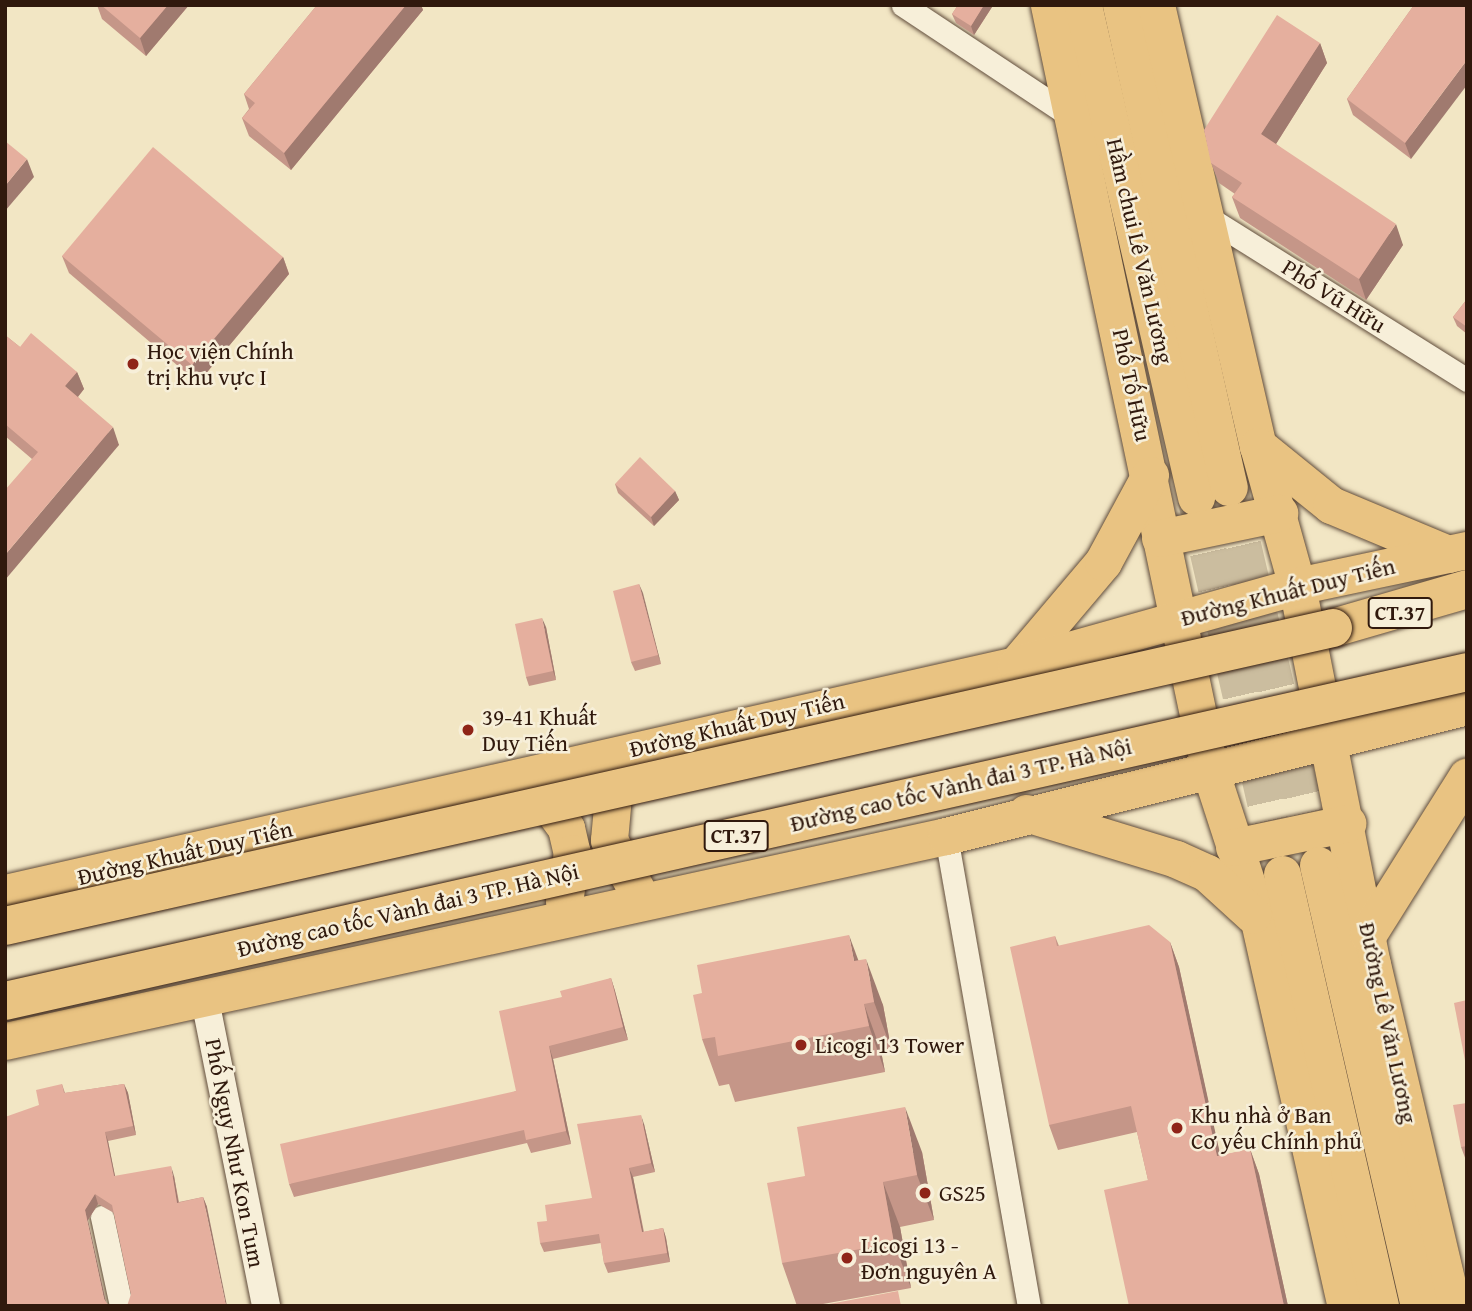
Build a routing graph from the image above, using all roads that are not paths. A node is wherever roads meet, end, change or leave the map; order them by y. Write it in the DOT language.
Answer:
graph roads {
  1 [pos="903,5"];
  2 [pos="1049,5"];
  3 [pos="1083,5"];
  4 [pos="1121,5"];
  5 [pos="1156,5"];
  6 [pos="1077,121"];
  7 [pos="1201,213"];
  8 [pos="1467,380"];
  9 [pos="1258,446"];
  10 [pos="1150,475"];
  11 [pos="1279,513"];
  12 [pos="1160,538"];
  13 [pos="1457,552"];
  14 [pos="1297,586"];
  15 [pos="1467,589"];
  16 [pos="1467,598"];
  17 [pos="1177,619"];
  18 [pos="1333,628"];
  19 [pos="1016,664"];
  20 [pos="1467,672"];
  21 [pos="1467,706"];
  22 [pos="1329,738"];
  23 [pos="618,751"];
  24 [pos="1209,767"];
  25 [pos="1467,776"];
  26 [pos="528,778"];
  27 [pos="1025,813"];
  28 [pos="1348,823"];
  29 [pos="946,836"];
  30 [pos="1234,848"];
  31 [pos="1318,865"];
  32 [pos="1282,874"];
  33 [pos="5,893"];
  34 [pos="645,902"];
  35 [pos="1259,921"];
  36 [pos="554,924"];
  37 [pos="5,926"];
  38 [pos="1368,934"];
  39 [pos="205,999"];
  40 [pos="5,1001"];
  41 [pos="5,1041"];
  42 [pos="102,1217"];
  43 [pos="121,1306"];
  44 [pos="266,1306"];
  45 [pos="1029,1306"];
  46 [pos="1346,1306"];
  47 [pos="1380,1306"];
  48 [pos="1419,1306"];
  49 [pos="1452,1306"];
  1 -- 6 [label="street"];
  2 -- 6 [label="main road, Phố Tố Hữu"];
  3 -- 4 [label="main road, Hầm chui Lê Văn Lương"];
  5 -- 7 [label="main road"];
  6 -- 10 [label="main road, Phố Tố Hữu"];
  7 -- 8 [label="street, Phố Vũ Hữu"];
  7 -- 9 [label="main road"];
  9 -- 11 [label="main road"];
  9 -- 13 [label="main road"];
  10 -- 12 [label="main road, Phố Tố Hữu"];
  10 -- 19 [label="main road"];
  11 -- 12 [label="main road"];
  11 -- 14 [label="main road"];
  12 -- 17 [label="main road, Phố Tố Hữu"];
  13 -- 14 [label="main road, Đường Khuất Duy Tiến"];
  14 -- 17 [label="main road, Đường Khuất Duy Tiến"];
  14 -- 22 [label="main road"];
  15 -- 18 [label="highway"];
  16 -- 18 [label="highway, CT.37"];
  17 -- 19 [label="main road, Đường Khuất Duy Tiến"];
  17 -- 24 [label="main road, Phố Tố Hữu"];
  18 -- 37 [label="highway, CT.37, bridge"];
  19 -- 23 [label="main road, Đường Khuất Duy Tiến"];
  20 -- 40 [label="highway, Đường cao tốc Vành đai 3 TP. Hà Nội / CT.37, bridge"];
  21 -- 22 [label="main road"];
  22 -- 24 [label="main road"];
  22 -- 28 [label="main road, Đường Lê Văn Lương"];
  23 -- 26 [label="main road, Đường Khuất Duy Tiến"];
  23 -- 34 [label="main road"];
  24 -- 27 [label="main road"];
  24 -- 30 [label="main road"];
  25 -- 38 [label="main road"];
  26 -- 33 [label="main road, Đường Khuất Duy Tiến"];
  26 -- 36 [label="main road"];
  27 -- 29 [label="main road"];
  27 -- 35 [label="main road"];
  28 -- 30 [label="main road"];
  28 -- 38 [label="main road, Đường Lê Văn Lương"];
  29 -- 34 [label="main road"];
  29 -- 45 [label="street"];
  30 -- 35 [label="main road"];
  31 -- 48 [label="main road"];
  32 -- 47 [label="main road"];
  34 -- 36 [label="main road"];
  35 -- 46 [label="main road"];
  36 -- 39 [label="main road"];
  38 -- 49 [label="main road, Đường Lê Văn Lương"];
  39 -- 41 [label="main road"];
  39 -- 44 [label="street, Phố Ngụy Như Kon Tum"];
  42 -- 43 [label="street"];
}
